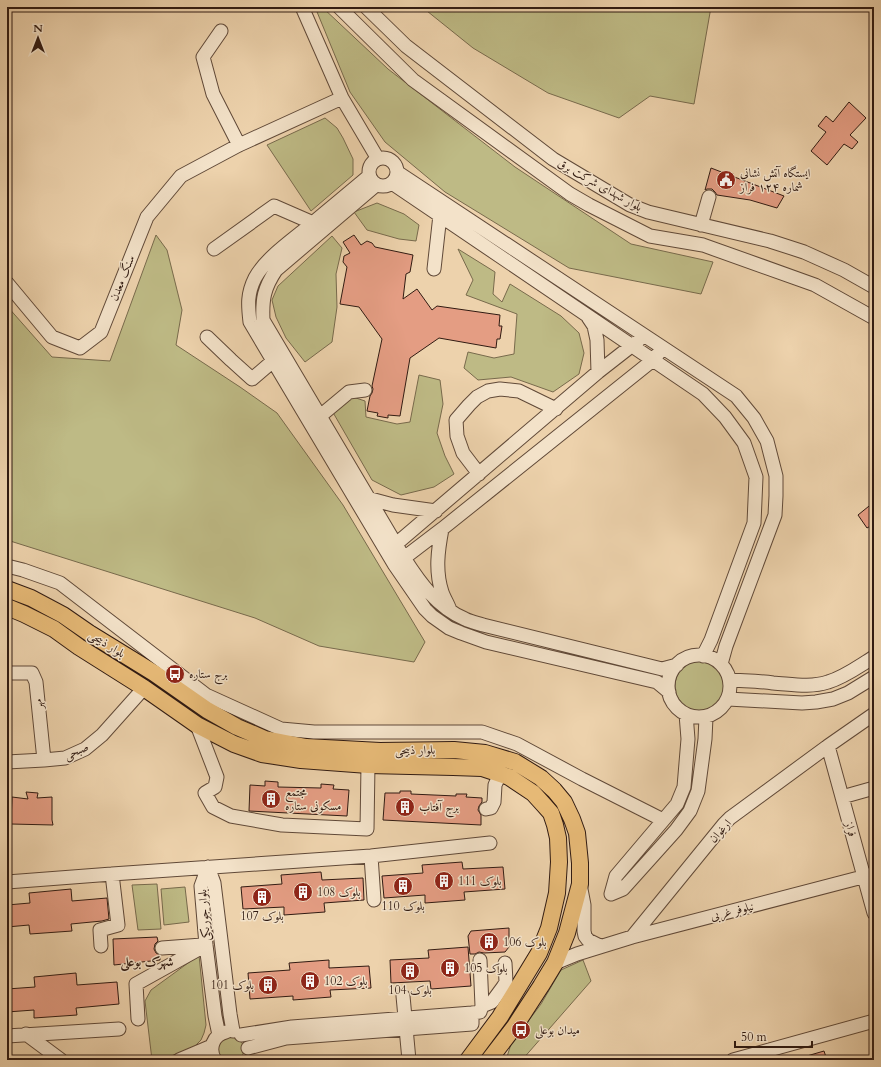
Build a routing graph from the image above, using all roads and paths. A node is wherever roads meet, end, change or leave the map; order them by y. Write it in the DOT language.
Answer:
graph roads {
  1 [pos="302,7"];
  2 [pos="339,7"];
  3 [pos="366,7"];
  4 [pos="221,31"];
  5 [pos="342,98"];
  6 [pos="239,145"];
  7 [pos="378,159"];
  8 [pos="395,177"];
  9 [pos="372,180"];
  10 [pos="709,197"];
  11 [pos="440,215"];
  12 [pos="701,225"];
  13 [pos="317,227"];
  14 [pos="214,249"];
  15 [pos="434,269"];
  16 [pos="7,283"];
  17 [pos="874,287"];
  18 [pos="587,315"];
  19 [pos="874,318"];
  20 [pos="645,336"];
  21 [pos="207,337"];
  22 [pos="632,345"];
  23 [pos="664,349"];
  24 [pos="278,358"];
  25 [pos="653,360"];
  26 [pos="598,372"];
  27 [pos="365,390"];
  28 [pos="556,409"];
  29 [pos="319,417"];
  30 [pos="479,474"];
  31 [pos="367,498"];
  32 [pos="436,511"];
  33 [pos="442,529"];
  34 [pos="391,548"];
  35 [pos="399,561"];
  36 [pos="7,566"];
  37 [pos="7,589"];
  38 [pos="7,607"];
  39 [pos="451,611"];
  40 [pos="703,656"];
  41 [pos="874,657"];
  42 [pos="721,664"];
  43 [pos="677,665"];
  44 [pos="7,673"];
  45 [pos="154,673"];
  46 [pos="874,677"];
  47 [pos="730,680"];
  48 [pos="144,688"];
  49 [pos="669,692"];
  50 [pos="728,699"];
  51 [pos="686,714"];
  52 [pos="874,714"];
  53 [pos="706,717"];
  54 [pos="197,726"];
  55 [pos="828,746"];
  56 [pos="44,760"];
  57 [pos="7,762"];
  58 [pos="368,765"];
  59 [pos="500,774"];
  60 [pos="874,788"];
  61 [pos="842,797"];
  62 [pos="486,809"];
  63 [pos="663,820"];
  64 [pos="490,843"];
  65 [pos="371,856"];
  66 [pos="208,867"];
  67 [pos="112,874"];
  68 [pos="869,875"];
  69 [pos="7,882"];
  70 [pos="580,884"];
  71 [pos="374,900"];
  72 [pos="874,913"];
  73 [pos="632,937"];
  74 [pos="206,945"];
  75 [pos="101,946"];
  76 [pos="600,946"];
  77 [pos="162,948"];
  78 [pos="480,960"];
  79 [pos="505,963"];
  80 [pos="555,963"];
  81 [pos="403,996"];
  82 [pos="482,1006"];
  83 [pos="138,1019"];
  84 [pos="874,1021"];
  85 [pos="405,1023"];
  86 [pos="119,1029"];
  87 [pos="237,1033"];
  88 [pos="26,1034"];
  89 [pos="219,1035"];
  90 [pos="7,1036"];
  91 [pos="505,1041"];
  92 [pos="246,1054"];
  93 [pos="213,1056"];
  94 [pos="61,1060"];
  95 [pos="179,1060"];
  96 [pos="408,1060"];
  97 [pos="468,1060"];
  98 [pos="489,1060"];
  99 [pos="499,1060"];
  100 [pos="733,1060"];
  1 -- 5 [label="street"];
  2 -- 19 [label="street"];
  3 -- 12 [label="street, بلوار شهدای شرکت برق"];
  4 -- 6 [label="street"];
  5 -- 6 [label="street, سنگ معدن"];
  5 -- 7 [label="street"];
  6 -- 16 [label="street, سنگ معدن"];
  7 -- 8 [label="street"];
  7 -- 9 [label="street"];
  8 -- 9 [label="street"];
  8 -- 11 [label="street"];
  8 -- 20 [label="street"];
  9 -- 13 [label="street"];
  10 -- 12 [label="street"];
  11 -- 15 [label="street"];
  11 -- 18 [label="street"];
  12 -- 17 [label="street, بلوار شهدای شرکت برق"];
  13 -- 14 [label="street"];
  13 -- 24 [label="street"];
  18 -- 22 [label="street"];
  18 -- 26 [label="street"];
  20 -- 22 [label="street"];
  20 -- 23 [label="street"];
  21 -- 24 [label="street"];
  22 -- 25 [label="street"];
  22 -- 26 [label="street"];
  23 -- 25 [label="street"];
  23 -- 42 [label="street"];
  24 -- 29 [label="street"];
  24 -- 34 [label="street"];
  25 -- 33 [label="street"];
  25 -- 40 [label="street"];
  26 -- 28 [label="street"];
  27 -- 29 [label="street"];
  28 -- 30 [label="street"];
  28 -- 30 [label="street"];
  29 -- 31 [label="street"];
  30 -- 32 [label="street"];
  31 -- 32 [label="street"];
  31 -- 34 [label="street"];
  32 -- 34 [label="street"];
  33 -- 35 [label="street"];
  33 -- 39 [label="street"];
  34 -- 35 [label="street"];
  35 -- 39 [label="street"];
  35 -- 49 [label="street"];
  36 -- 63 [label="street"];
  37 -- 45 [label="main road, بلوار ذبیحی"];
  38 -- 48 [label="main road, بلوار ذبیحی"];
  39 -- 43 [label="street"];
  40 -- 42 [label="street"];
  40 -- 43 [label="street"];
  41 -- 47 [label="street"];
  42 -- 47 [label="street"];
  43 -- 49 [label="street"];
  44 -- 56 [label="street, مهر"];
  45 -- 48 [label="main road"];
  45 -- 70 [label="main road, بلوار ذبیحی"];
  46 -- 50 [label="street"];
  47 -- 50 [label="street"];
  48 -- 54 [label="main road, بلوار ذبیحی"];
  48 -- 56 [label="street, صبحی"];
  49 -- 51 [label="street"];
  50 -- 53 [label="street"];
  51 -- 53 [label="street"];
  51 -- 63 [label="street"];
  52 -- 55 [label="street, ارغوان"];
  53 -- 63 [label="street"];
  54 -- 58 [label="main road, بلوار ذبیحی"];
  54 -- 58 [label="street"];
  55 -- 61 [label="street, فراز"];
  55 -- 73 [label="street, ارغوان"];
  56 -- 57 [label="street, صبحی"];
  58 -- 59 [label="main road, بلوار ذبیحی"];
  59 -- 62 [label="street"];
  59 -- 97 [label="main road, بلوار ذبیحی"];
  60 -- 61 [label="street"];
  61 -- 68 [label="street, فراز"];
  64 -- 65 [label="street"];
  65 -- 66 [label="street"];
  65 -- 71 [label="street"];
  66 -- 67 [label="street"];
  66 -- 74 [label="street, بلوار جوریکی"];
  66 -- 87 [label="street, بلوار جوریکی"];
  67 -- 69 [label="street"];
  67 -- 75 [label="street"];
  68 -- 72 [label="street, فراز"];
  68 -- 73 [label="street, نیلوفر غربی"];
  70 -- 76 [label="street"];
  70 -- 80 [label="main road, بلوار ذبیحی"];
  73 -- 76 [label="street, نیلوفر غربی"];
  74 -- 77 [label="street"];
  74 -- 83 [label="street"];
  74 -- 89 [label="street, بلوار جوریکی"];
  76 -- 80 [label="street, نیلوفر غربی"];
  78 -- 82 [label="street"];
  79 -- 82 [label="street"];
  80 -- 91 [label="main road, بلوار ذبیحی"];
  81 -- 85 [label="street"];
  82 -- 85 [label="street"];
  84 -- 100 [label="street"];
  85 -- 87 [label="street"];
  85 -- 92 [label="street"];
  85 -- 96 [label="street"];
  86 -- 88 [label="street"];
  87 -- 89 [label="street"];
  87 -- 92 [label="street, بلوار جوریکی"];
  88 -- 90 [label="street"];
  88 -- 94 [label="street"];
  89 -- 93 [label="street"];
  91 -- 98 [label="main road, بلوار ذبیحی"];
  91 -- 99 [label="street"];
  93 -- 95 [label="street"];
}
